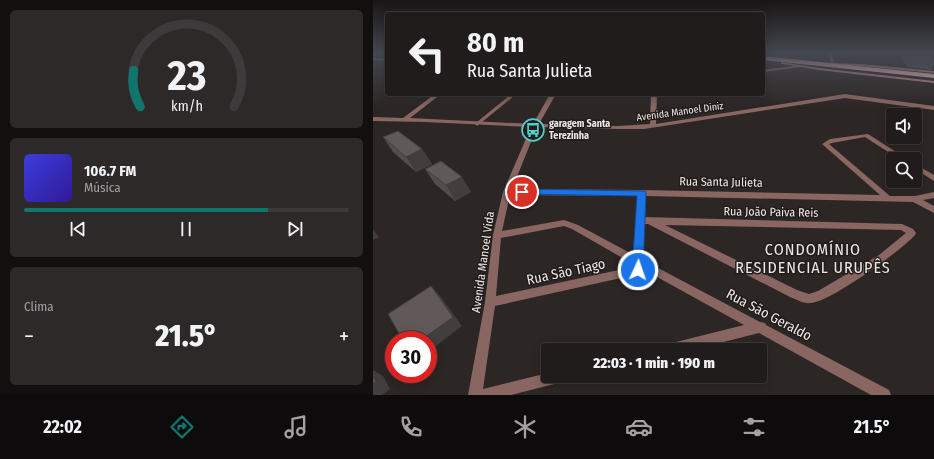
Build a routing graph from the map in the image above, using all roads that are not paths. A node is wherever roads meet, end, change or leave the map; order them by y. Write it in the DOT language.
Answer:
graph roads {
  1 [pos="866,71"];
  2 [pos="877,71"];
  3 [pos="885,71"];
  4 [pos="900,71"];
  5 [pos="906,74"];
  6 [pos="934,77"];
  7 [pos="435,96"];
  8 [pos="512,96"];
  9 [pos="552,96"];
  10 [pos="654,96"];
  11 [pos="934,108"];
  12 [pos="373,119"];
  13 [pos="405,119"];
  14 [pos="477,124"];
  15 [pos="535,126"];
  16 [pos="653,126"];
  17 [pos="893,152"];
  18 [pos="922,171"];
  19 [pos="934,179"];
  20 [pos="507,192"];
  21 [pos="642,193"];
  22 [pos="934,195"];
  23 [pos="888,198"];
  24 [pos="915,199"];
  25 [pos="934,210"];
  26 [pos="645,221"];
  27 [pos="497,235"];
  28 [pos="641,267"];
  29 [pos="490,302"];
  30 [pos="761,327"];
  31 [pos="696,343"];
  32 [pos="541,381"];
  33 [pos="475,395"];
  34 [pos="484,395"];
  35 [pos="884,395"];
  1 -- 6 [label="main road"];
  2 -- 5 [label="highway"];
  3 -- 5 [label="highway"];
  4 -- 6 [label="main road"];
  5 -- 6 [label="highway"];
  7 -- 13 [label="street"];
  8 -- 14 [label="lane"];
  9 -- 15 [label="street, Avenida Manoel Vida"];
  10 -- 16 [label="street"];
  11 -- 16 [label="street, Avenida Manoel Diniz"];
  12 -- 13 [label="street, Avenida Manoel Diniz"];
  13 -- 14 [label="street, Avenida Manoel Diniz"];
  14 -- 15 [label="street, Avenida Manoel Diniz"];
  15 -- 16 [label="street, Avenida Manoel Diniz"];
  15 -- 20 [label="street, Avenida Manoel Vida"];
  17 -- 23 [label="street"];
  18 -- 19 [label="street"];
  20 -- 21 [label="street, Rua Santa Julieta"];
  20 -- 27 [label="street, Avenida Manoel Vida"];
  21 -- 23 [label="street, Rua Santa Julieta"];
  21 -- 26 [label="street"];
  22 -- 24 [label="street, Rua Santa Julieta"];
  23 -- 24 [label="street, Rua Santa Julieta"];
  24 -- 25 [label="street"];
  26 -- 26 [label="street, Rua João Paiva Reis"];
  26 -- 28 [label="street"];
  27 -- 28 [label="street, Rua São Geraldo"];
  27 -- 29 [label="street, Avenida Manoel Vida"];
  28 -- 29 [label="street, Rua São Tiago"];
  28 -- 30 [label="street, Rua São Geraldo"];
  29 -- 33 [label="street, Avenida Manoel Vida"];
  30 -- 31 [label="street"];
  30 -- 35 [label="street, Rua São Geraldo"];
  32 -- 34 [label="street"];
}
